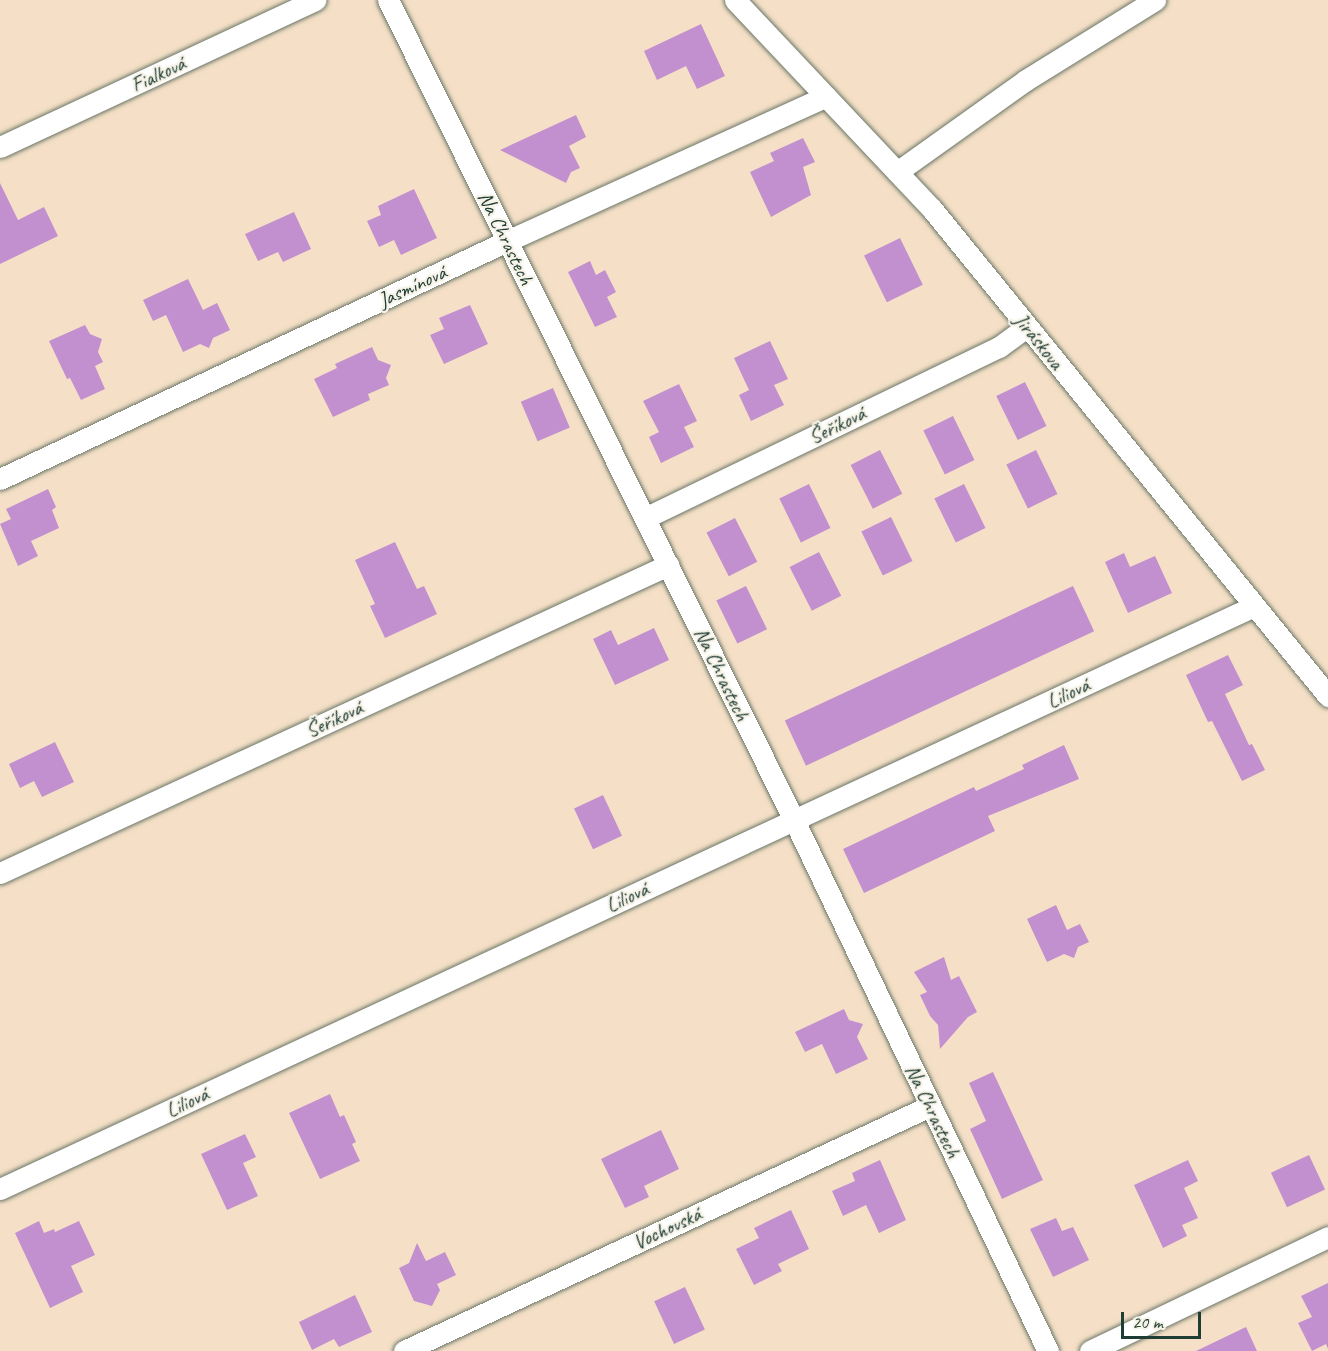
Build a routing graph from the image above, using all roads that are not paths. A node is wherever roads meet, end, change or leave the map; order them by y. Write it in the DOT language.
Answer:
graph roads {
  1 [pos="315,0"];
  2 [pos="388,0"];
  3 [pos="735,0"];
  4 [pos="1155,0"];
  5 [pos="826,96"];
  6 [pos="0,147"];
  7 [pos="897,172"];
  8 [pos="507,241"];
  9 [pos="1028,327"];
  10 [pos="0,479"];
  11 [pos="645,518"];
  12 [pos="668,566"];
  13 [pos="1254,606"];
  14 [pos="1328,696"];
  15 [pos="794,820"];
  16 [pos="0,873"];
  17 [pos="930,1106"];
  18 [pos="0,1189"];
  19 [pos="1328,1237"];
  20 [pos="405,1351"];
  21 [pos="1048,1351"];
  22 [pos="1090,1351"];
  1 -- 6 [label="street, Fialková"];
  2 -- 8 [label="street, Na Chrastech"];
  3 -- 5 [label="street, Jiráskova"];
  4 -- 7 [label="street"];
  5 -- 7 [label="street, Jiráskova"];
  5 -- 8 [label="street, Jasmínová"];
  7 -- 9 [label="street, Jiráskova"];
  8 -- 10 [label="street, Jasmínová"];
  8 -- 11 [label="street, Na Chrastech"];
  9 -- 11 [label="street, Šeříková"];
  9 -- 13 [label="street, Jiráskova"];
  11 -- 12 [label="street, Na Chrastech"];
  12 -- 15 [label="street, Na Chrastech"];
  12 -- 16 [label="street, Šeříková"];
  13 -- 14 [label="street, Jiráskova"];
  13 -- 15 [label="street, Liliová"];
  15 -- 17 [label="street, Na Chrastech"];
  15 -- 18 [label="street, Liliová"];
  17 -- 20 [label="street, Vochovská"];
  17 -- 21 [label="street, Na Chrastech"];
  19 -- 22 [label="street"];
}
